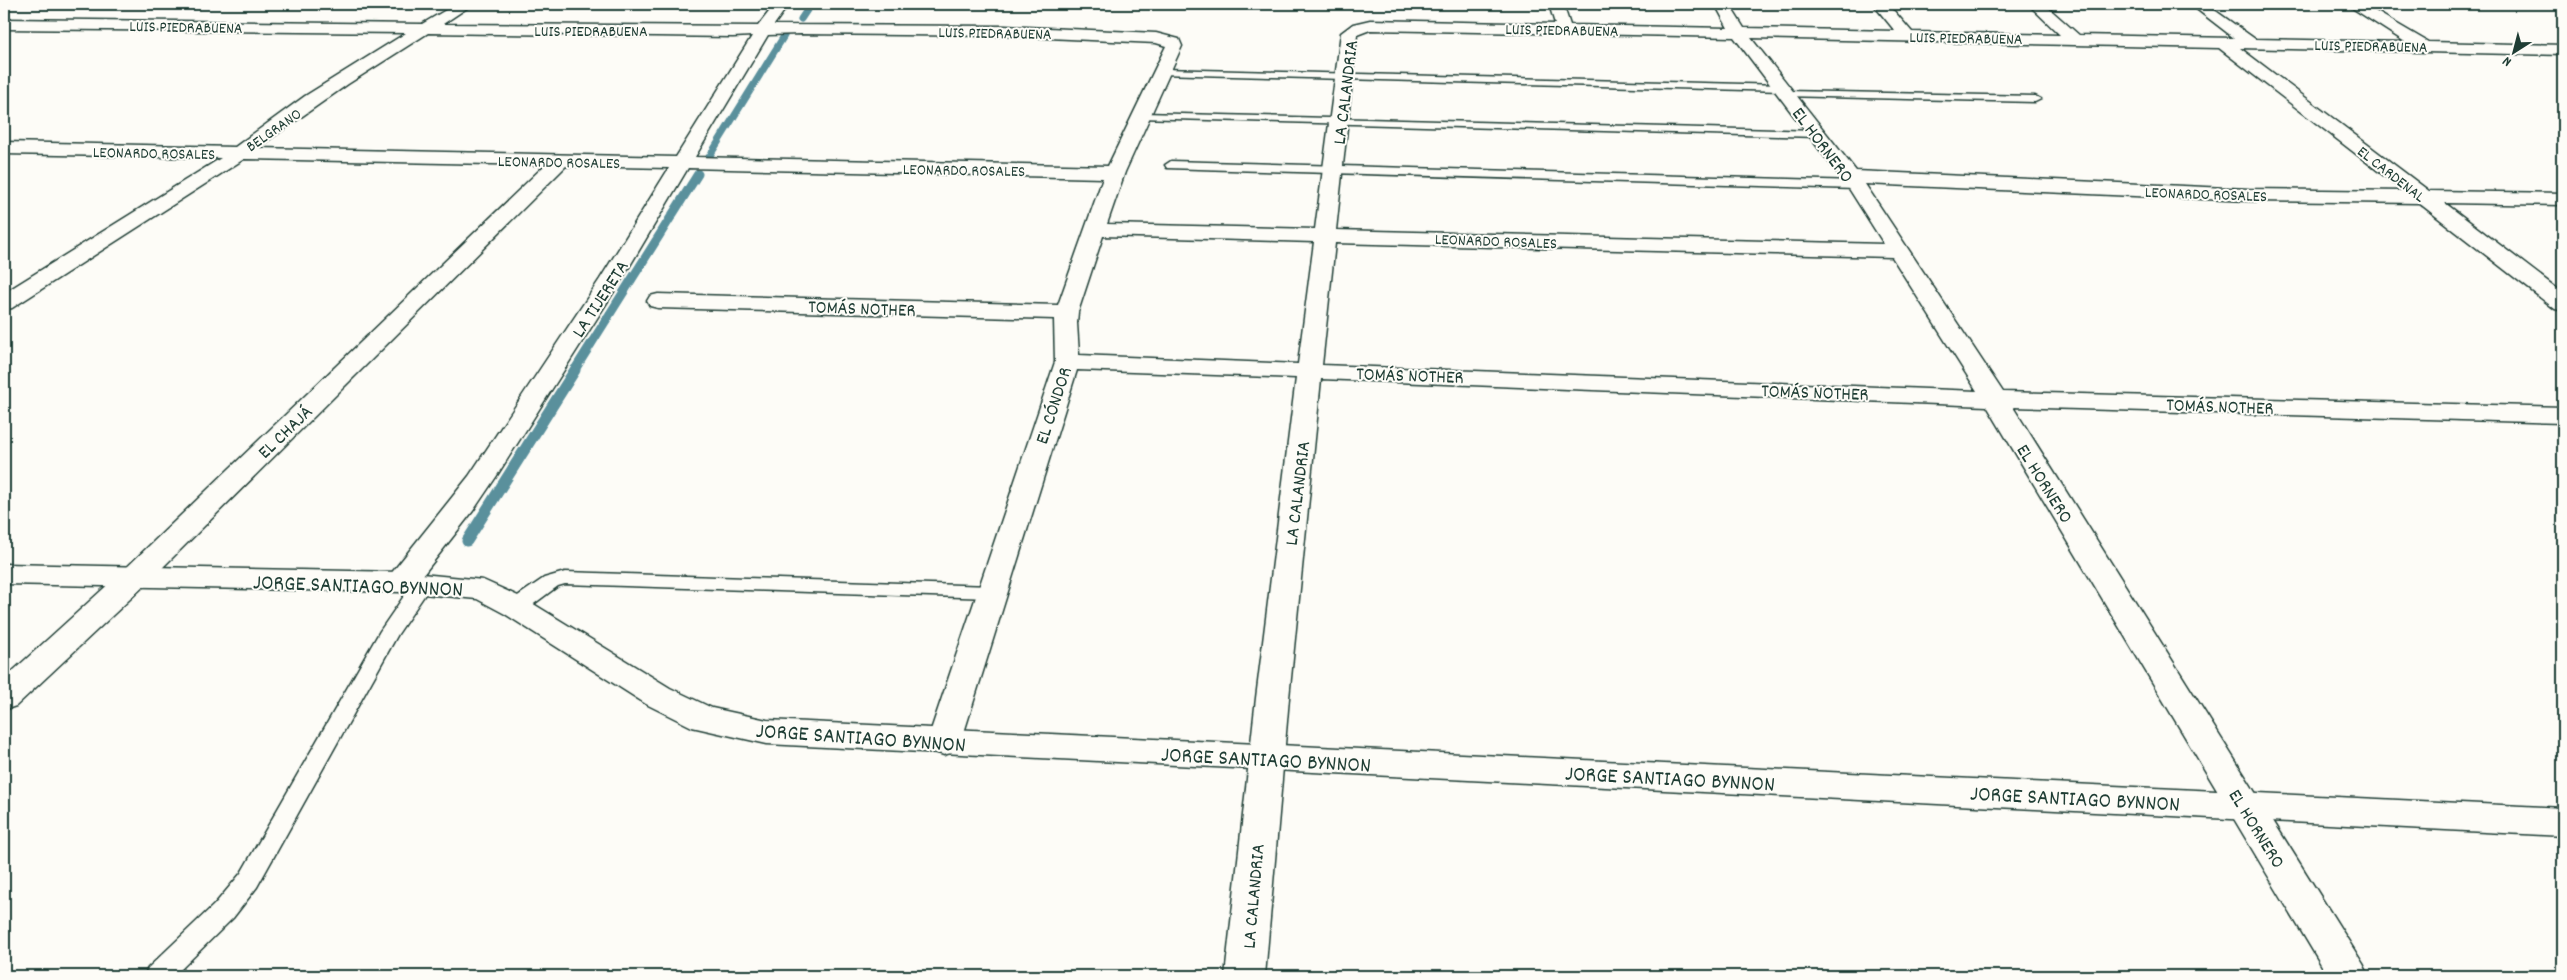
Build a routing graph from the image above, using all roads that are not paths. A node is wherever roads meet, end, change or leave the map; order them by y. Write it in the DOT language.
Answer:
graph roads {
  1 [pos="466,4"];
  2 [pos="782,4"];
  3 [pos="1556,4"];
  4 [pos="1722,4"];
  5 [pos="1880,4"];
  6 [pos="2035,4"];
  7 [pos="2197,4"];
  8 [pos="2353,4"];
  9 [pos="4,24"];
  10 [pos="1370,26"];
  11 [pos="424,29"];
  12 [pos="764,29"];
  13 [pos="1564,29"];
  14 [pos="1739,32"];
  15 [pos="1906,36"];
  16 [pos="2073,38"];
  17 [pos="2222,42"];
  18 [pos="2250,42"];
  19 [pos="1174,46"];
  20 [pos="2424,46"];
  21 [pos="2563,50"];
  22 [pos="1163,72"];
  23 [pos="1346,78"];
  24 [pos="1784,91"];
  25 [pos="2036,99"];
  26 [pos="1143,116"];
  27 [pos="1342,121"];
  28 [pos="1817,134"];
  29 [pos="4,148"];
  30 [pos="238,153"];
  31 [pos="560,161"];
  32 [pos="682,164"];
  33 [pos="1171,165"];
  34 [pos="1334,169"];
  35 [pos="1115,172"];
  36 [pos="1852,181"];
  37 [pos="2423,197"];
  38 [pos="2563,199"];
  39 [pos="1095,230"];
  40 [pos="1325,236"];
  41 [pos="1897,251"];
  42 [pos="658,301"];
  43 [pos="4,302"];
  44 [pos="2563,304"];
  45 [pos="1067,312"];
  46 [pos="1067,362"];
  47 [pos="1310,370"];
  48 [pos="1995,399"];
  49 [pos="2563,415"];
  50 [pos="4,574"];
  51 [pos="135,577"];
  52 [pos="412,583"];
  53 [pos="991,592"];
  54 [pos="516,607"];
  55 [pos="4,698"];
  56 [pos="944,742"];
  57 [pos="1264,758"];
  58 [pos="2244,806"];
  59 [pos="2563,822"];
  60 [pos="158,976"];
  61 [pos="1245,976"];
  62 [pos="2349,976"];
  1 -- 11 [label="street, BELGRANO"];
  2 -- 12 [label="street, LA TIJERETA"];
  3 -- 13 [label="street"];
  4 -- 14 [label="street, EL HORNERO"];
  5 -- 15 [label="street"];
  6 -- 16 [label="street"];
  7 -- 18 [label="street"];
  8 -- 20 [label="street"];
  9 -- 11 [label="street, LUIS PIEDRABUENA"];
  10 -- 13 [label="street, LUIS PIEDRABUENA"];
  10 -- 23 [label="street, LA CALANDRIA"];
  11 -- 12 [label="street, LUIS PIEDRABUENA"];
  11 -- 30 [label="street, BELGRANO"];
  12 -- 19 [label="street, LUIS PIEDRABUENA"];
  12 -- 32 [label="street, LA TIJERETA"];
  13 -- 14 [label="street, LUIS PIEDRABUENA"];
  14 -- 15 [label="street, LUIS PIEDRABUENA"];
  14 -- 24 [label="street, EL HORNERO"];
  15 -- 16 [label="street, LUIS PIEDRABUENA"];
  16 -- 17 [label="street, LUIS PIEDRABUENA"];
  17 -- 18 [label="street, LUIS PIEDRABUENA"];
  17 -- 37 [label="street, EL CARDENAL"];
  18 -- 20 [label="street, LUIS PIEDRABUENA"];
  19 -- 22 [label="street, EL CÓNDOR"];
  20 -- 21 [label="street, LUIS PIEDRABUENA"];
  22 -- 23 [label="lane"];
  22 -- 26 [label="street, EL CÓNDOR"];
  23 -- 24 [label="lane"];
  23 -- 27 [label="street, LA CALANDRIA"];
  24 -- 25 [label="lane"];
  24 -- 28 [label="street, EL HORNERO"];
  26 -- 27 [label="lane"];
  26 -- 35 [label="street, EL CÓNDOR"];
  27 -- 28 [label="lane"];
  27 -- 34 [label="street, LA CALANDRIA"];
  28 -- 36 [label="street, EL HORNERO"];
  29 -- 30 [label="street, LEONARDO ROSALES"];
  30 -- 31 [label="street, LEONARDO ROSALES"];
  30 -- 43 [label="street, BELGRANO"];
  31 -- 32 [label="street, LEONARDO ROSALES"];
  31 -- 51 [label="street, EL CHAJÁ"];
  32 -- 35 [label="street, LEONARDO ROSALES"];
  32 -- 52 [label="street, LA TIJERETA"];
  33 -- 34 [label="lane"];
  34 -- 36 [label="lane"];
  34 -- 40 [label="street, LA CALANDRIA"];
  35 -- 39 [label="street, EL CÓNDOR"];
  36 -- 37 [label="street, LEONARDO ROSALES"];
  36 -- 41 [label="street, EL HORNERO"];
  37 -- 38 [label="street, LEONARDO ROSALES"];
  37 -- 44 [label="street, EL CARDENAL"];
  39 -- 40 [label="street, LEONARDO ROSALES"];
  39 -- 45 [label="street, EL CÓNDOR"];
  40 -- 41 [label="street, LEONARDO ROSALES"];
  40 -- 47 [label="street, LA CALANDRIA"];
  41 -- 48 [label="street, EL HORNERO"];
  42 -- 45 [label="street, TOMÁS NOTHER"];
  45 -- 46 [label="street, EL CÓNDOR"];
  46 -- 47 [label="street, TOMÁS NOTHER"];
  46 -- 53 [label="street, EL CÓNDOR"];
  47 -- 48 [label="street, TOMÁS NOTHER"];
  47 -- 57 [label="street, LA CALANDRIA"];
  48 -- 49 [label="street, TOMÁS NOTHER"];
  48 -- 58 [label="street, EL HORNERO"];
  50 -- 51 [label="street, JORGE SANTIAGO BYNNON"];
  51 -- 52 [label="street, JORGE SANTIAGO BYNNON"];
  51 -- 55 [label="street, EL CHAJÁ"];
  52 -- 54 [label="street, JORGE SANTIAGO BYNNON"];
  52 -- 60 [label="lane"];
  53 -- 54 [label="lane"];
  53 -- 56 [label="street, EL CÓNDOR"];
  54 -- 56 [label="street, JORGE SANTIAGO BYNNON"];
  56 -- 57 [label="street, JORGE SANTIAGO BYNNON"];
  57 -- 58 [label="street, JORGE SANTIAGO BYNNON"];
  57 -- 61 [label="street, LA CALANDRIA"];
  58 -- 59 [label="street, JORGE SANTIAGO BYNNON"];
  58 -- 62 [label="street, EL HORNERO"];
}
